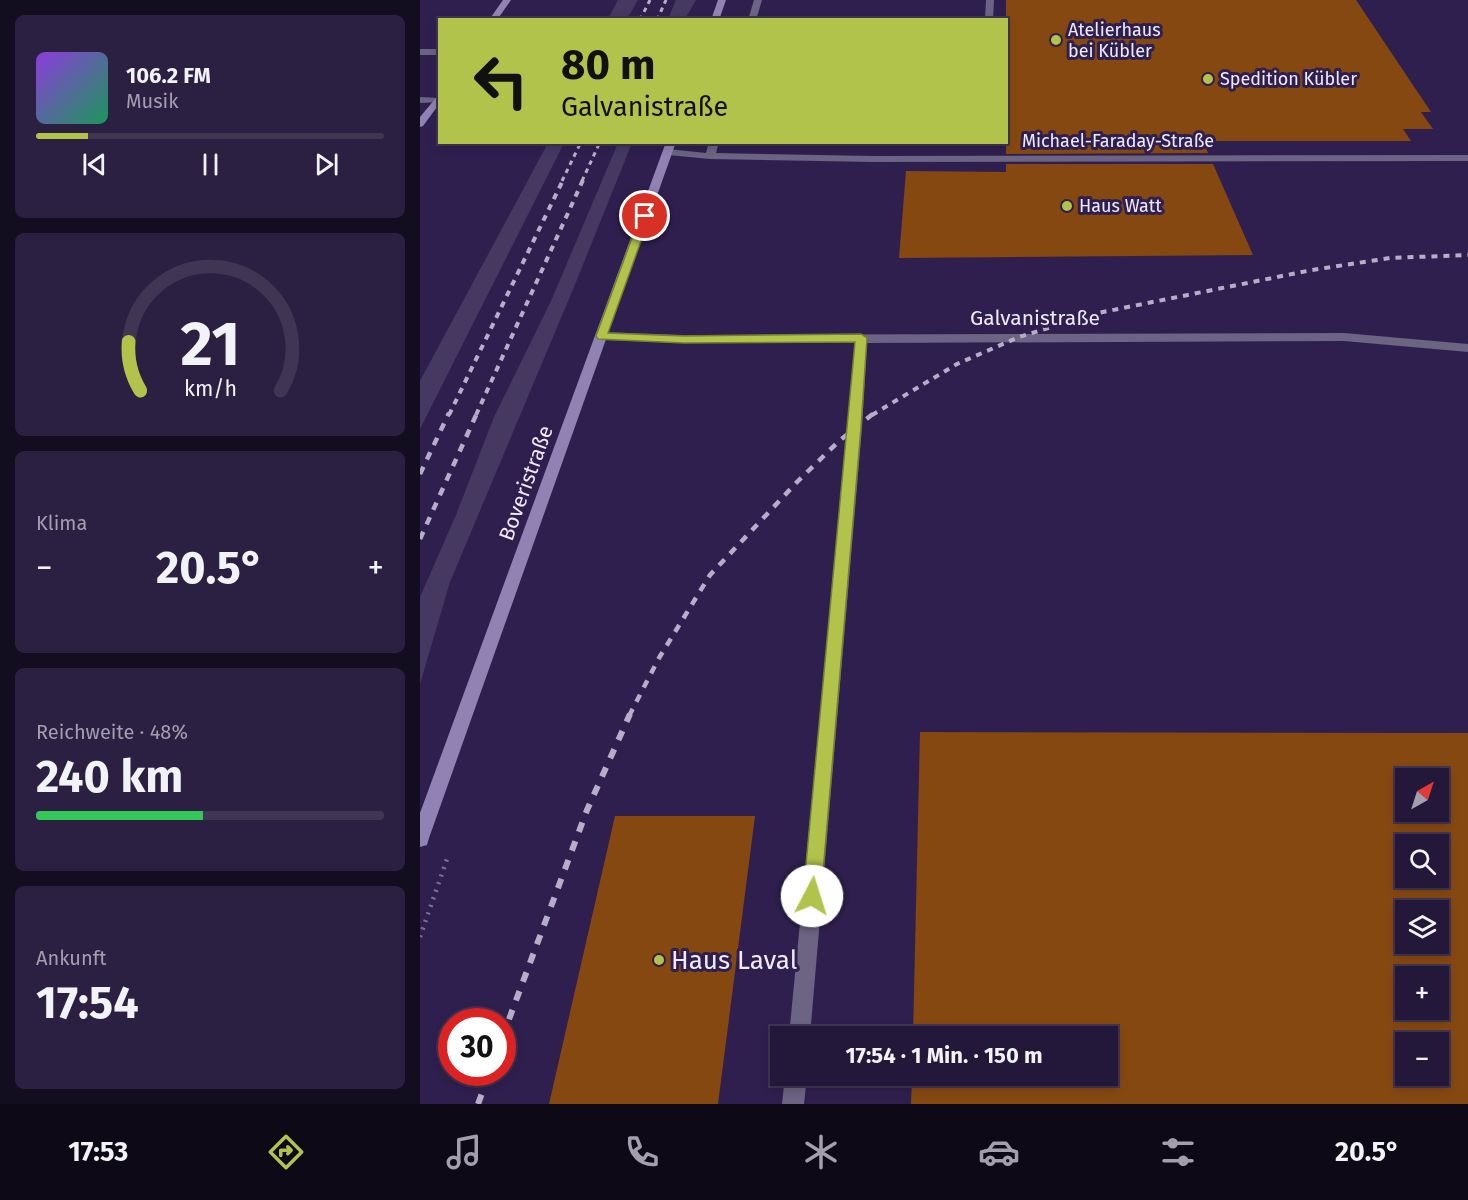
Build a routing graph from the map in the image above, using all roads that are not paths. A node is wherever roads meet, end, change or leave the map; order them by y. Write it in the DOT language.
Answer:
graph roads {
  1 [pos="507,0"];
  2 [pos="722,0"];
  3 [pos="758,0"];
  4 [pos="990,0"];
  5 [pos="494,18"];
  6 [pos="716,18"];
  7 [pos="753,18"];
  8 [pos="989,18"];
  9 [pos="420,52"];
  10 [pos="438,52"];
  11 [pos="438,98"];
  12 [pos="420,100"];
  13 [pos="420,124"];
  14 [pos="713,144"];
  15 [pos="669,147"];
  16 [pos="710,156"];
  17 [pos="1468,158"];
  18 [pos="602,336"];
  19 [pos="861,338"];
  20 [pos="1468,348"];
  21 [pos="420,838"];
  22 [pos="800,1026"];
  23 [pos="794,1086"];
  24 [pos="793,1104"];
  1 -- 5 [label="main road"];
  2 -- 6 [label="main road"];
  3 -- 7 [label="street"];
  4 -- 8 [label="street"];
  9 -- 10 [label="street"];
  11 -- 12 [label="street"];
  11 -- 13 [label="main road"];
  14 -- 16 [label="street"];
  15 -- 16 [label="street, Michael-Faraday-Straße"];
  15 -- 18 [label="main road, Boveristraße"];
  16 -- 17 [label="street, Michael-Faraday-Straße"];
  18 -- 19 [label="street, Galvanistraße"];
  18 -- 21 [label="main road, Boveristraße"];
  19 -- 20 [label="street, Galvanistraße"];
  19 -- 22 [label="street"];
  23 -- 24 [label="street"];
}
